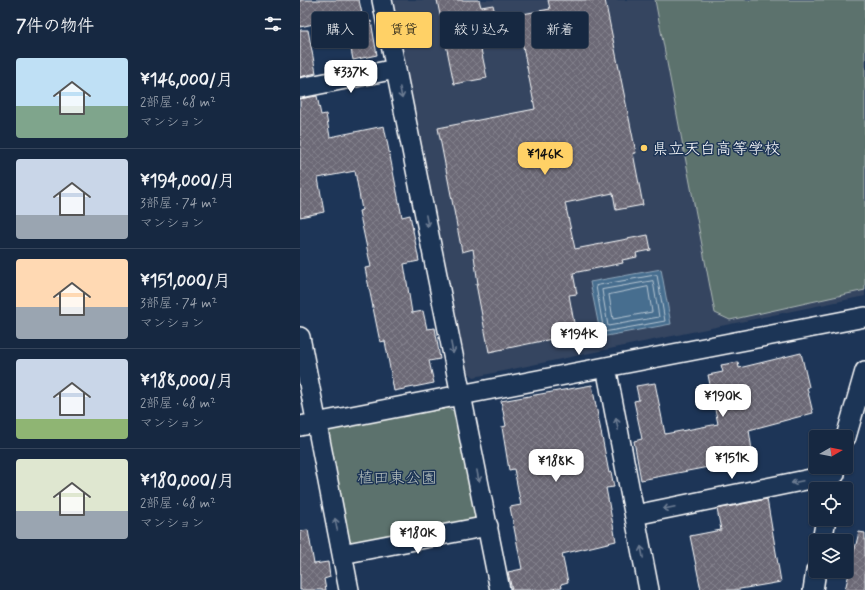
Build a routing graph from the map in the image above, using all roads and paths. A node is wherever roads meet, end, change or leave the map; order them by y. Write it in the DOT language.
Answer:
graph roads {
  1 [pos="382,0"];
  2 [pos="396,69"];
  3 [pos="300,88"];
  4 [pos="865,317"];
  5 [pos="300,337"];
  6 [pos="606,367"];
  7 [pos="865,371"];
  8 [pos="461,394"];
  9 [pos="308,425"];
  10 [pos="848,430"];
  11 [pos="835,477"];
  12 [pos="635,515"];
  13 [pos="488,526"];
  14 [pos="342,554"];
  15 [pos="815,578"];
  16 [pos="349,590"];
  17 [pos="500,590"];
  18 [pos="649,590"];
  19 [pos="813,590"];
  1 -- 2 [label="street"];
  2 -- 3 [label="street"];
  2 -- 8 [label="street, one-way"];
  4 -- 6 [label="street"];
  5 -- 9 [label="street"];
  6 -- 8 [label="street"];
  12 -- 6 [label="street, one-way"];
  7 -- 10 [label="street"];
  8 -- 9 [label="street"];
  8 -- 13 [label="street, one-way"];
  14 -- 9 [label="street, one-way"];
  11 -- 12 [label="street, one-way"];
  18 -- 12 [label="street, one-way"];
  13 -- 14 [label="street"];
  13 -- 17 [label="street"];
  14 -- 16 [label="street"];
  15 -- 19 [label="street"];
}
